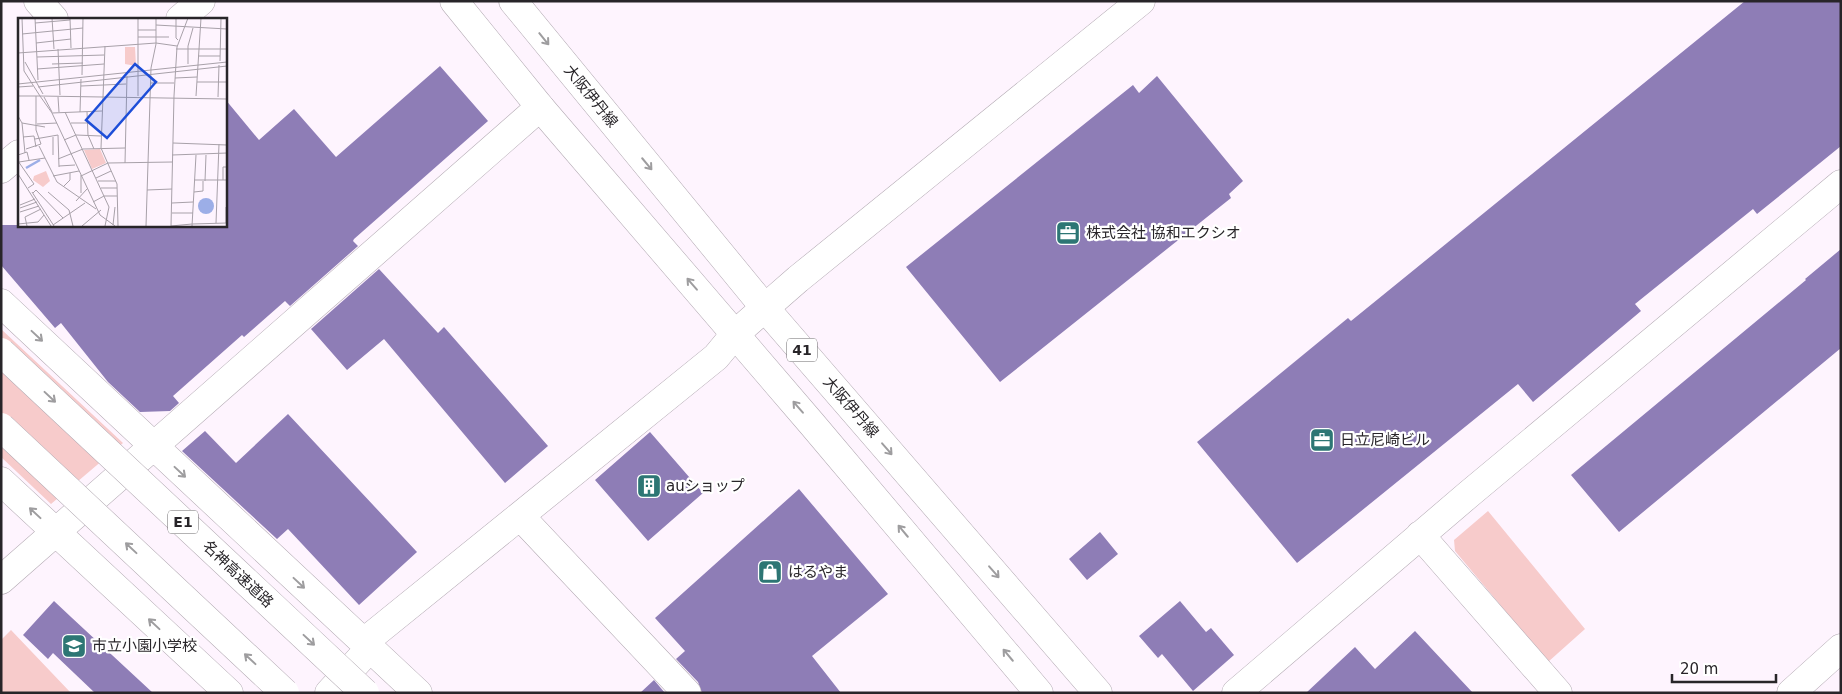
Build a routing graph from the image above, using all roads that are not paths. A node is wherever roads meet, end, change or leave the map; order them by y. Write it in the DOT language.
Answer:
graph roads {
  1 [pos="38,1"];
  2 [pos="200,1"];
  3 [pos="454,1"];
  4 [pos="513,1"];
  5 [pos="1141,1"];
  6 [pos="53,18"];
  7 [pos="181,18"];
  8 [pos="540,107"];
  9 [pos="18,155"];
  10 [pos="1,169"];
  11 [pos="1841,184"];
  12 [pos="1,303"];
  13 [pos="766,308"];
  14 [pos="735,334"];
  15 [pos="1,352"];
  16 [pos="1,427"];
  17 [pos="153,447"];
  18 [pos="1,481"];
  19 [pos="520,516"];
  20 [pos="56,533"];
  21 [pos="1420,535"];
  22 [pos="1,580"];
  23 [pos="367,645"];
  24 [pos="1841,648"];
  25 [pos="228,693"];
  26 [pos="285,693"];
  27 [pos="329,693"];
  28 [pos="365,693"];
  29 [pos="418,693"];
  30 [pos="687,693"];
  31 [pos="1039,693"];
  32 [pos="1098,693"];
  33 [pos="1236,693"];
  34 [pos="1558,693"];
  35 [pos="1791,693"];
  1 -- 6 [label="main road"];
  2 -- 7 [label="main road"];
  3 -- 8 [label="main road, 41"];
  4 -- 13 [label="main road, 大阪伊丹線 / 41, one-way"];
  5 -- 13 [label="main road"];
  14 -- 8 [label="main road, 41, one-way"];
  8 -- 17 [label="main road"];
  9 -- 10 [label="main road"];
  11 -- 21 [label="main road"];
  12 -- 17 [label="main road, one-way"];
  13 -- 14 [label="main road"];
  13 -- 32 [label="main road, 大阪伊丹線 / 41, one-way"];
  14 -- 19 [label="main road"];
  31 -- 14 [label="main road, 41, one-way"];
  15 -- 28 [label="main road, 名神高速道路 / E1, one-way, bridge"];
  26 -- 16 [label="main road, one-way, bridge"];
  17 -- 20 [label="main road"];
  17 -- 23 [label="main road, one-way"];
  20 -- 18 [label="main road, one-way"];
  19 -- 23 [label="main road"];
  19 -- 30 [label="main road"];
  20 -- 22 [label="main road"];
  25 -- 20 [label="main road, one-way"];
  21 -- 33 [label="main road"];
  21 -- 34 [label="main road"];
  23 -- 27 [label="main road"];
  23 -- 29 [label="main road"];
  24 -- 35 [label="main road"];
}
